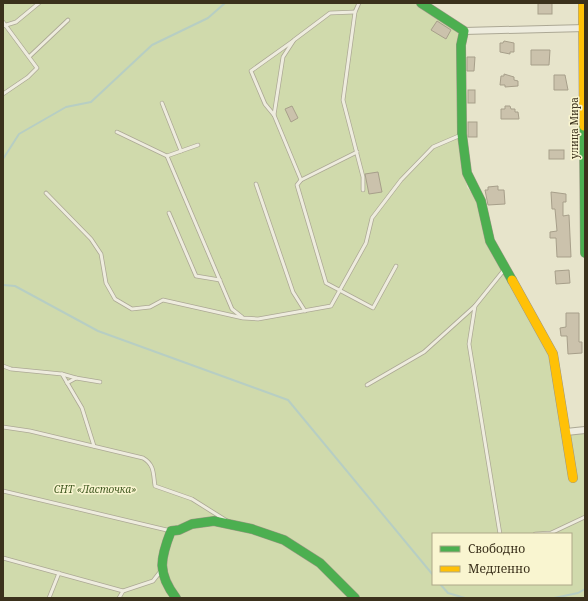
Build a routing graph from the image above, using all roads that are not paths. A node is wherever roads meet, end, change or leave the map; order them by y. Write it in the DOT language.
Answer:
graph roads {
  1 [pos="40,3"];
  2 [pos="359,3"];
  3 [pos="421,3"];
  4 [pos="583,3"];
  5 [pos="355,12"];
  6 [pos="68,20"];
  7 [pos="4,24"];
  8 [pos="584,28"];
  9 [pos="464,31"];
  10 [pos="294,40"];
  11 [pos="30,56"];
  12 [pos="3,94"];
  13 [pos="585,96"];
  14 [pos="162,103"];
  15 [pos="274,115"];
  16 [pos="117,132"];
  17 [pos="462,134"];
  18 [pos="198,145"];
  19 [pos="181,151"];
  20 [pos="357,152"];
  21 [pos="167,156"];
  22 [pos="301,180"];
  23 [pos="256,184"];
  24 [pos="364,190"];
  25 [pos="46,193"];
  26 [pos="169,213"];
  27 [pos="585,253"];
  28 [pos="396,266"];
  29 [pos="505,268"];
  30 [pos="220,280"];
  31 [pos="340,290"];
  32 [pos="475,306"];
  33 [pos="306,311"];
  34 [pos="243,318"];
  35 [pos="3,366"];
  36 [pos="62,374"];
  37 [pos="76,378"];
  38 [pos="100,382"];
  39 [pos="67,383"];
  40 [pos="367,385"];
  41 [pos="3,427"];
  42 [pos="585,430"];
  43 [pos="566,432"];
  44 [pos="94,446"];
  45 [pos="573,478"];
  46 [pos="3,491"];
  47 [pos="585,517"];
  48 [pos="231,523"];
  49 [pos="171,531"];
  50 [pos="500,533"];
  51 [pos="553,533"];
  52 [pos="3,558"];
  53 [pos="161,571"];
  54 [pos="59,573"];
  55 [pos="123,591"];
  56 [pos="49,598"];
  57 [pos="119,598"];
  58 [pos="176,598"];
  59 [pos="355,598"];
  1 -- 7 [label="lane"];
  2 -- 5 [label="lane"];
  3 -- 9 [label="street"];
  4 -- 8 [label="street, улица Мира"];
  5 -- 10 [label="lane"];
  5 -- 20 [label="lane"];
  6 -- 11 [label="lane"];
  7 -- 11 [label="lane"];
  8 -- 9 [label="street"];
  8 -- 13 [label="street, улица Мира"];
  9 -- 17 [label="street"];
  10 -- 15 [label="lane"];
  10 -- 15 [label="lane"];
  11 -- 12 [label="lane"];
  13 -- 27 [label="street, улица Мира"];
  14 -- 19 [label="lane"];
  15 -- 22 [label="lane"];
  16 -- 21 [label="lane"];
  17 -- 29 [label="street"];
  17 -- 31 [label="lane"];
  18 -- 19 [label="lane"];
  19 -- 21 [label="lane"];
  20 -- 22 [label="lane"];
  20 -- 24 [label="lane"];
  21 -- 30 [label="lane"];
  22 -- 31 [label="lane"];
  23 -- 33 [label="lane"];
  25 -- 34 [label="lane"];
  26 -- 30 [label="lane"];
  28 -- 31 [label="lane"];
  29 -- 32 [label="lane"];
  29 -- 43 [label="street"];
  30 -- 34 [label="lane"];
  31 -- 33 [label="lane"];
  32 -- 40 [label="lane"];
  32 -- 50 [label="lane"];
  33 -- 34 [label="lane"];
  35 -- 36 [label="lane"];
  36 -- 37 [label="lane"];
  36 -- 39 [label="lane"];
  37 -- 38 [label="lane"];
  37 -- 39 [label="lane"];
  39 -- 44 [label="lane"];
  41 -- 44 [label="lane"];
  42 -- 43 [label="street"];
  43 -- 45 [label="street"];
  44 -- 48 [label="lane"];
  46 -- 49 [label="lane"];
  47 -- 51 [label="lane"];
  48 -- 49 [label="street"];
  48 -- 59 [label="street"];
  49 -- 53 [label="street"];
  52 -- 54 [label="lane"];
  53 -- 55 [label="lane"];
  53 -- 58 [label="street"];
  54 -- 55 [label="lane"];
  54 -- 56 [label="lane"];
  55 -- 57 [label="lane"];
}
